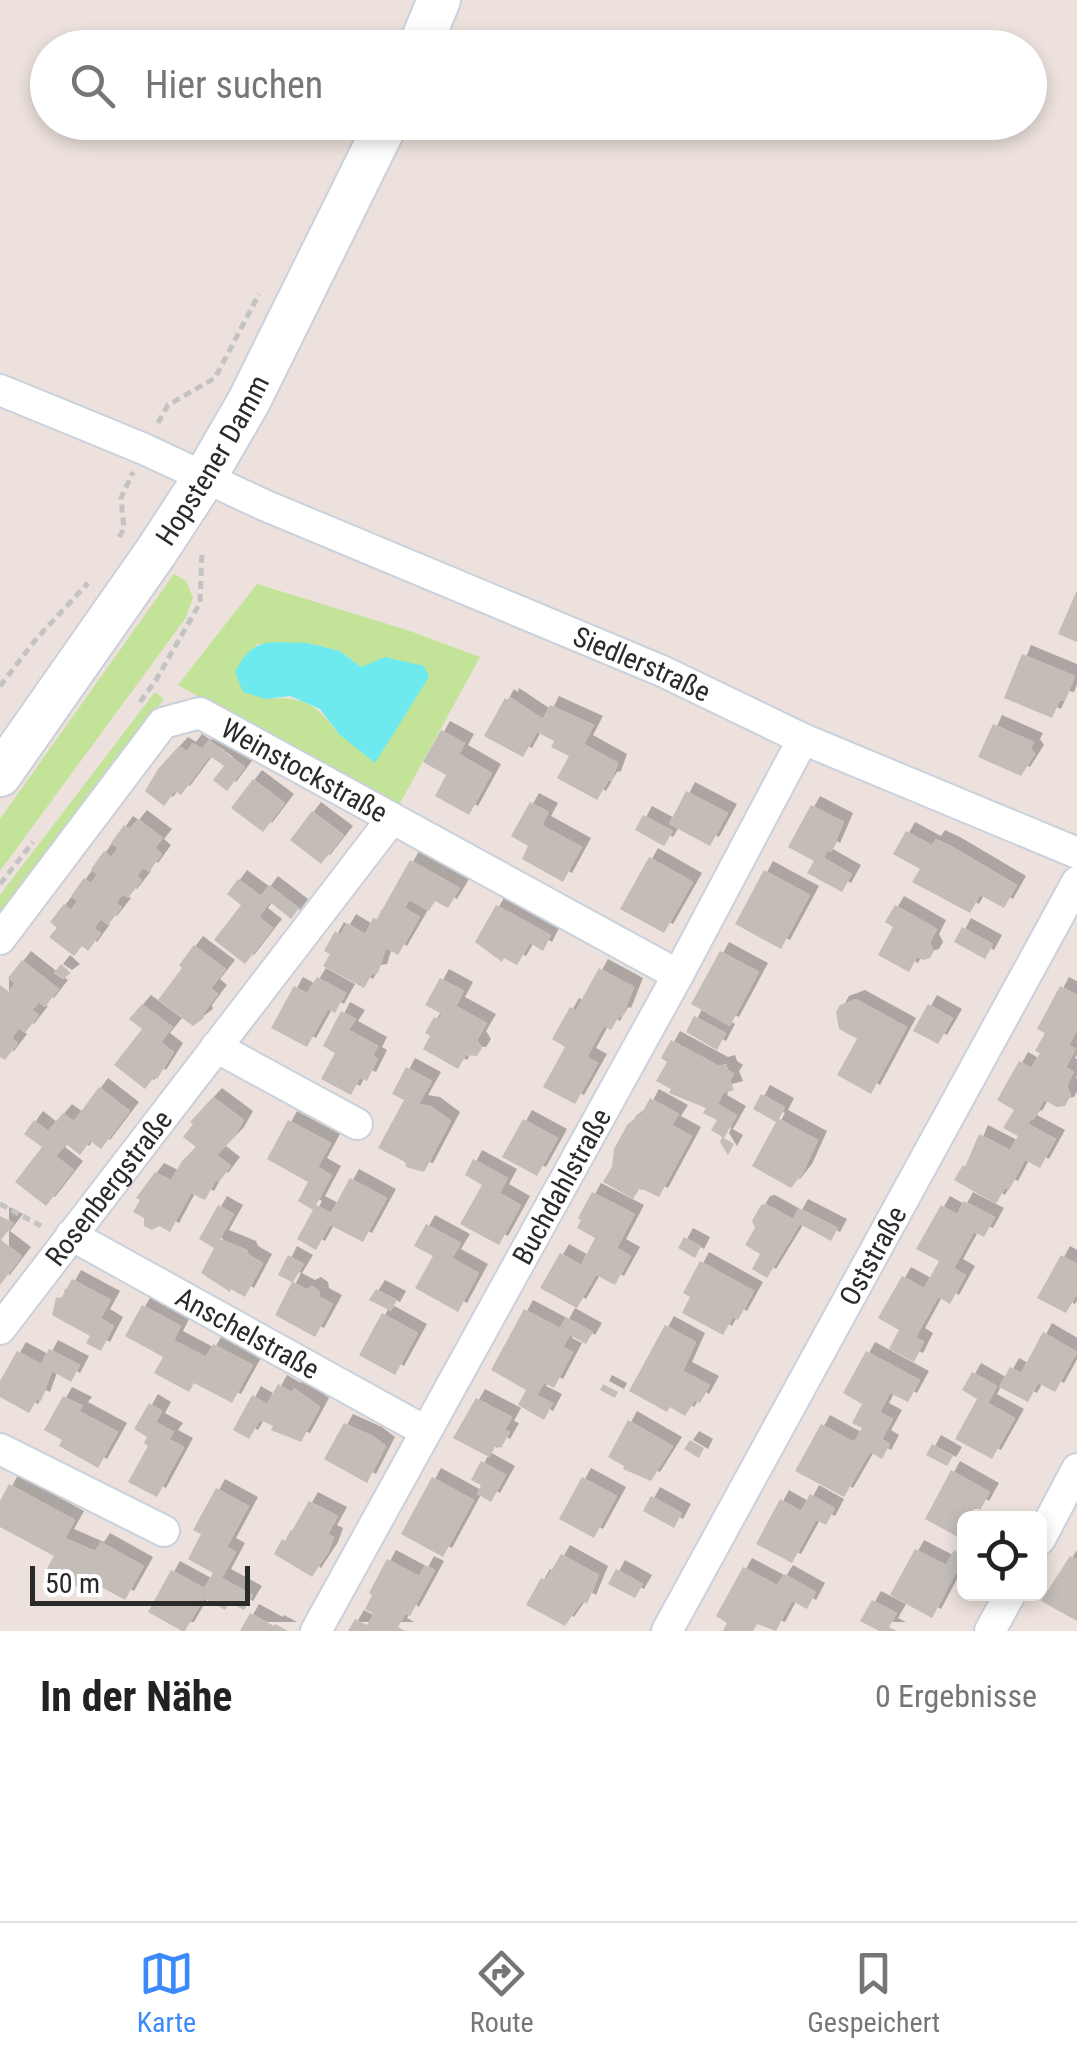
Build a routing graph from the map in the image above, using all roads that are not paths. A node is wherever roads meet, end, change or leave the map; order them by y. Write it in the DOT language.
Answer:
graph roads {
  1 [pos="439,0"];
  2 [pos="426,30"];
  3 [pos="378,140"];
  4 [pos="0,390"];
  5 [pos="205,477"];
  6 [pos="803,739"];
  7 [pos="0,775"];
  8 [pos="392,820"];
  9 [pos="1077,853"];
  10 [pos="1077,882"];
  11 [pos="0,938"];
  12 [pos="678,975"];
  13 [pos="216,1048"];
  14 [pos="357,1124"];
  15 [pos="69,1237"];
  16 [pos="0,1328"];
  17 [pos="425,1431"];
  18 [pos="0,1449"];
  19 [pos="1077,1469"];
  20 [pos="1047,1525"];
  21 [pos="164,1531"];
  22 [pos="1006,1601"];
  23 [pos="316,1631"];
  24 [pos="666,1631"];
  25 [pos="990,1631"];
  1 -- 2 [label="main road"];
  3 -- 5 [label="main road, Hopstener Damm"];
  4 -- 5 [label="street, Siedlerstraße"];
  5 -- 6 [label="street, Siedlerstraße"];
  5 -- 7 [label="main road, Hopstener Damm"];
  6 -- 9 [label="street, Siedlerstraße"];
  6 -- 12 [label="street, Buchdahlstraße"];
  8 -- 11 [label="street, Weinstockstraße"];
  8 -- 12 [label="street, Weinstockstraße"];
  8 -- 13 [label="street, Rosenbergstraße"];
  10 -- 24 [label="street, Oststraße"];
  12 -- 17 [label="street, Buchdahlstraße"];
  13 -- 14 [label="street"];
  13 -- 15 [label="street, Rosenbergstraße"];
  15 -- 16 [label="street, Rosenbergstraße"];
  15 -- 17 [label="street, Anschelstraße"];
  17 -- 23 [label="street, Buchdahlstraße"];
  18 -- 21 [label="street"];
  19 -- 20 [label="street"];
  22 -- 25 [label="street"];
}
